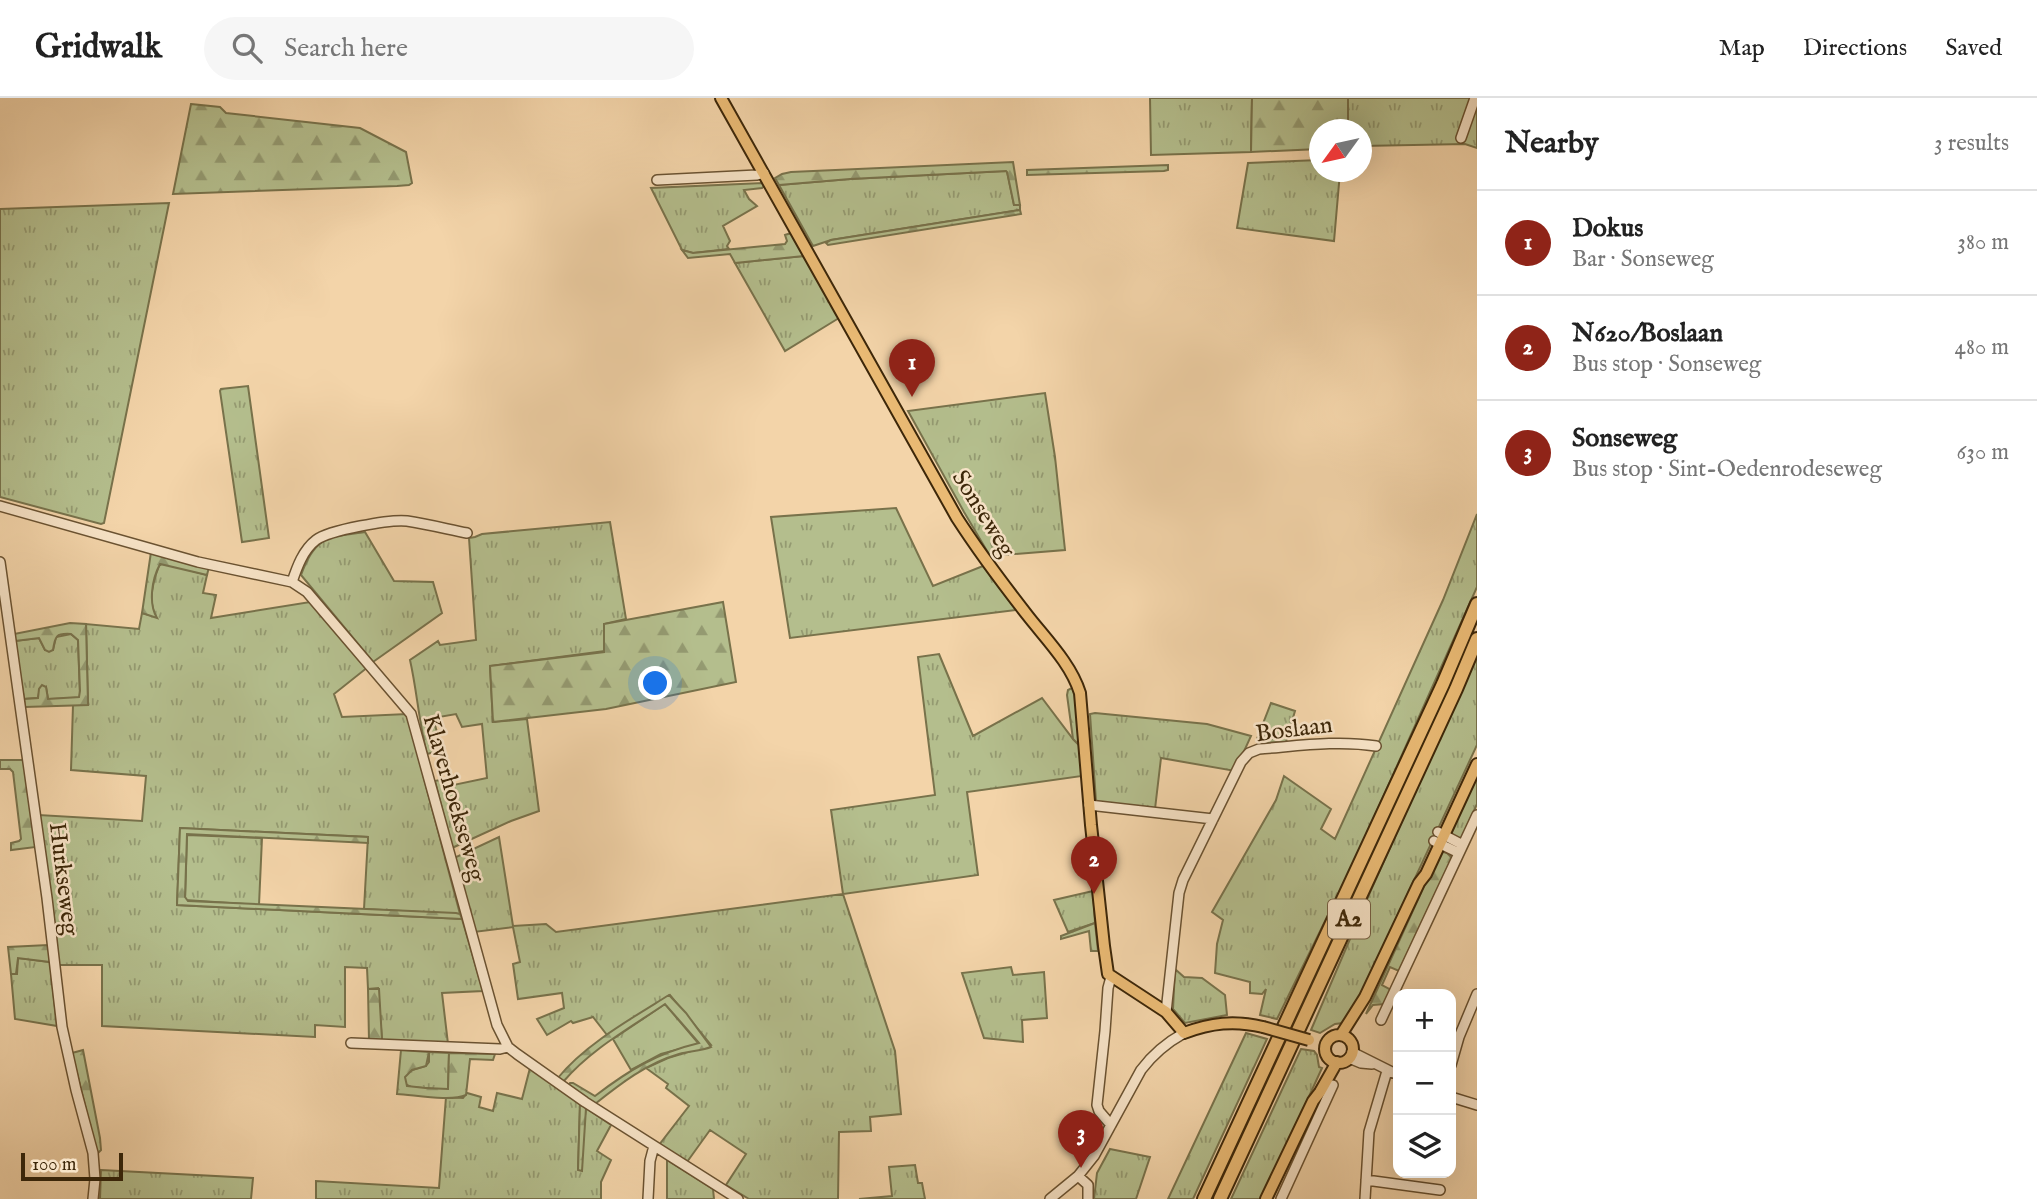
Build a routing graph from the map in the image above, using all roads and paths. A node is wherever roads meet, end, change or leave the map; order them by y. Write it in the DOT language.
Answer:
graph roads {
  1 [pos="721,98"];
  2 [pos="1475,98"];
  3 [pos="1461,138"];
  4 [pos="764,173"];
  5 [pos="657,180"];
  6 [pos="0,506"];
  7 [pos="467,533"];
  8 [pos="0,562"];
  9 [pos="292,582"];
  10 [pos="1477,604"];
  11 [pos="1477,639"];
  12 [pos="1376,746"];
  13 [pos="1477,755"];
  14 [pos="1477,764"];
  15 [pos="1089,805"];
  16 [pos="1477,815"];
  17 [pos="1213,819"];
  18 [pos="1439,838"];
  19 [pos="1461,849"];
  20 [pos="1111,978"];
  21 [pos="1477,994"];
  22 [pos="1166,1012"];
  23 [pos="1381,1020"];
  24 [pos="1184,1033"];
  25 [pos="351,1043"];
  26 [pos="1348,1046"];
  27 [pos="509,1047"];
  28 [pos="1322,1048"];
  29 [pos="1455,1052"];
  30 [pos="1387,1071"];
  31 [pos="1393,1073"];
  32 [pos="1334,1085"];
  33 [pos="1456,1099"];
  34 [pos="1477,1105"];
  35 [pos="1307,1113"];
  36 [pos="1318,1117"];
  37 [pos="1111,1125"];
  38 [pos="654,1146"];
  39 [pos="1078,1176"];
  40 [pos="1366,1180"];
  41 [pos="1440,1190"];
  42 [pos="93,1199"];
  43 [pos="648,1199"];
  44 [pos="738,1199"];
  45 [pos="1050,1199"];
  46 [pos="1088,1199"];
  47 [pos="1204,1199"];
  48 [pos="1220,1199"];
  49 [pos="1266,1199"];
  50 [pos="1281,1199"];
  51 [pos="1364,1199"];
  1 -- 4 [label="main road, Sonseweg"];
  2 -- 3 [label="street"];
  4 -- 5 [label="street"];
  4 -- 15 [label="main road, Sonseweg"];
  6 -- 9 [label="street, Klaverhoekseweg"];
  7 -- 9 [label="street"];
  8 -- 42 [label="street, Hurkseweg"];
  9 -- 27 [label="street, Klaverhoekseweg"];
  10 -- 47 [label="highway, A2"];
  11 -- 48 [label="highway, A2"];
  12 -- 17 [label="street, Boslaan"];
  13 -- 18 [label="main road"];
  14 -- 18 [label="main road"];
  15 -- 17 [label="street"];
  15 -- 20 [label="main road, Sonseweg"];
  16 -- 19 [label="street"];
  17 -- 22 [label="street, Boslaan"];
  18 -- 19 [label="street"];
  18 -- 26 [label="main road"];
  19 -- 23 [label="street"];
  20 -- 22 [label="main road"];
  20 -- 37 [label="street, Sonseweg"];
  21 -- 29 [label="street"];
  22 -- 24 [label="main road"];
  24 -- 28 [label="main road, bridge"];
  24 -- 37 [label="street"];
  25 -- 27 [label="street"];
  26 -- 28 [label="main road"];
  26 -- 28 [label="main road"];
  26 -- 30 [label="street"];
  27 -- 38 [label="street, Klaverhoekseweg"];
  28 -- 35 [label="main road"];
  30 -- 31 [label="street"];
  30 -- 40 [label="street"];
  32 -- 36 [label="street"];
  33 -- 34 [label="street"];
  35 -- 36 [label="street"];
  35 -- 49 [label="main road"];
  36 -- 50 [label="street"];
  37 -- 39 [label="street"];
  38 -- 43 [label="street"];
  38 -- 44 [label="street, Klaverhoekseweg"];
  39 -- 45 [label="street"];
  39 -- 46 [label="street"];
  40 -- 41 [label="street"];
  40 -- 51 [label="street"];
}
